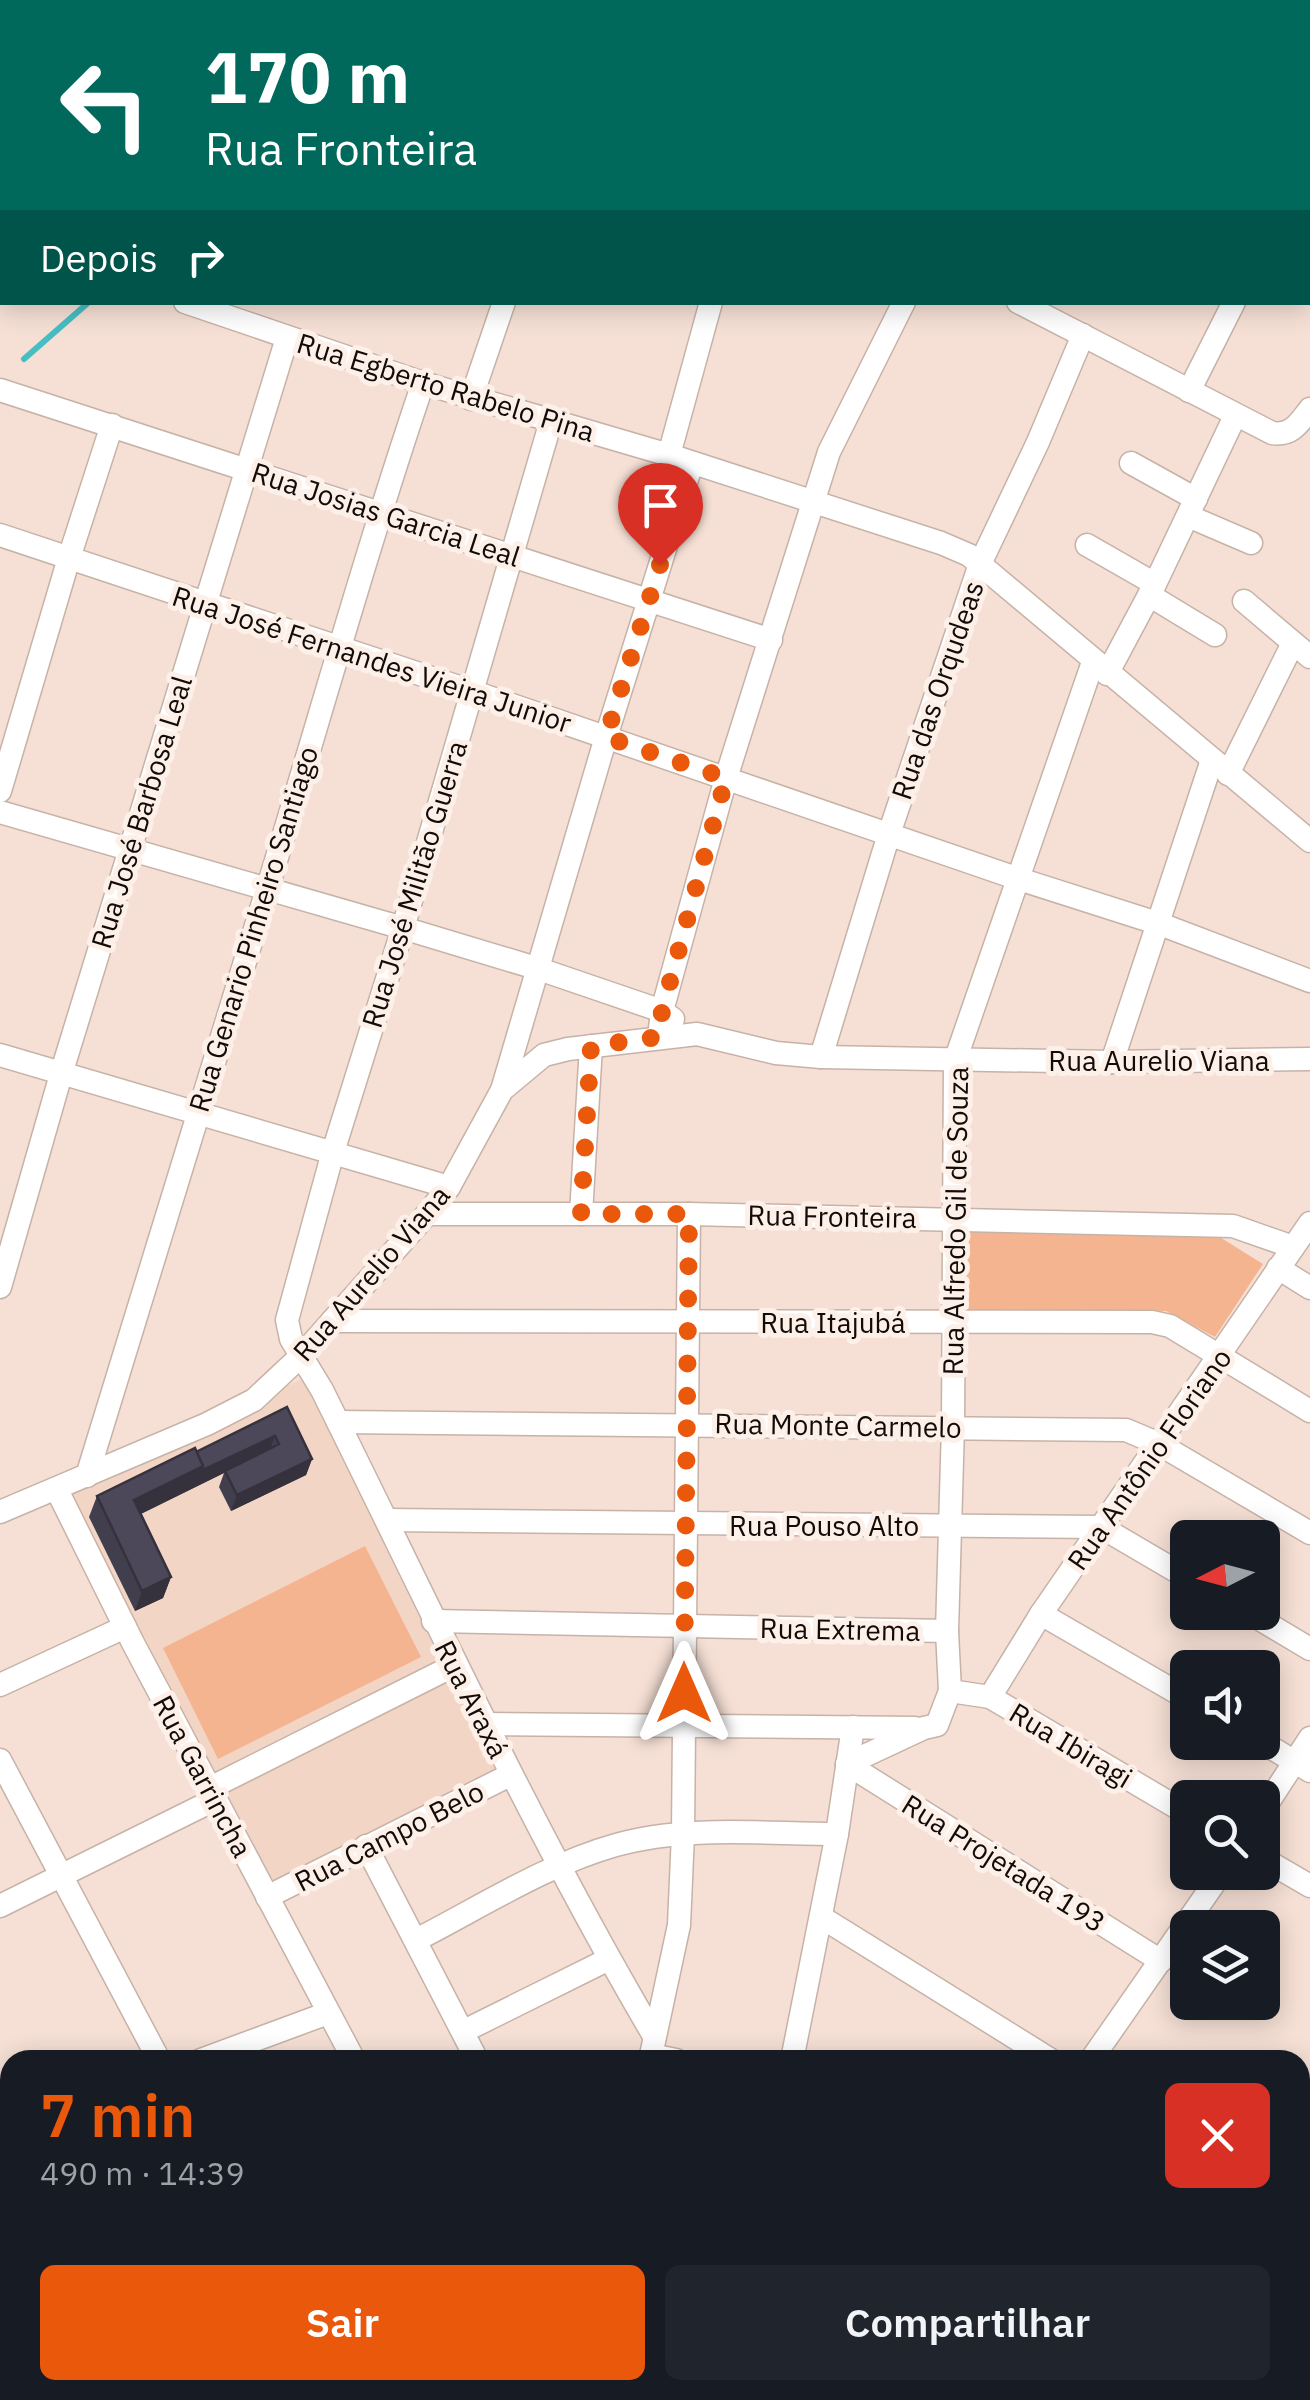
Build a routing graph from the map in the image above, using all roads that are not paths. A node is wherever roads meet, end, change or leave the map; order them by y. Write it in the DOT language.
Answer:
graph roads {
  1 [pos="194,305"];
  2 [pos="503,305"];
  3 [pos="710,305"];
  4 [pos="902,305"];
  5 [pos="1024,305"];
  6 [pos="1232,305"];
  7 [pos="1082,334"];
  8 [pos="287,338"];
  9 [pos="423,384"];
  10 [pos="0,390"];
  11 [pos="1189,391"];
  12 [pos="471,398"];
  13 [pos="1310,408"];
  14 [pos="1235,416"];
  15 [pos="551,421"];
  16 [pos="112,426"];
  17 [pos="680,459"];
  18 [pos="1131,463"];
  19 [pos="245,469"];
  20 [pos="812,502"];
  21 [pos="1192,508"];
  22 [pos="379,513"];
  23 [pos="0,535"];
  24 [pos="1251,543"];
  25 [pos="1088,545"];
  26 [pos="512,554"];
  27 [pos="68,558"];
  28 [pos="980,564"];
  29 [pos="1152,589"];
  30 [pos="649,600"];
  31 [pos="1244,601"];
  32 [pos="203,604"];
  33 [pos="1215,635"];
  34 [pos="771,640"];
  35 [pos="338,649"];
  36 [pos="1301,650"];
  37 [pos="1100,668"];
  38 [pos="471,691"];
  39 [pos="606,737"];
  40 [pos="1220,767"];
  41 [pos="726,778"];
  42 [pos="0,791"];
  43 [pos="0,812"];
  44 [pos="889,834"];
  45 [pos="1310,840"];
  46 [pos="130,852"];
  47 [pos="1019,879"];
  48 [pos="268,889"];
  49 [pos="1160,924"];
  50 [pos="403,928"];
  51 [pos="536,968"];
  52 [pos="1310,981"];
  53 [pos="662,1011"];
  54 [pos="697,1034"];
  55 [pos="659,1037"];
  56 [pos="591,1046"];
  57 [pos="0,1055"];
  58 [pos="821,1056"];
  59 [pos="1310,1059"];
  60 [pos="955,1061"];
  61 [pos="1112,1062"];
  62 [pos="62,1071"];
  63 [pos="502,1090"];
  64 [pos="196,1112"];
  65 [pos="333,1152"];
  66 [pos="448,1187"];
  67 [pos="427,1214"];
  68 [pos="581,1214"];
  69 [pos="689,1214"];
  70 [pos="954,1219"];
  71 [pos="1310,1223"];
  72 [pos="1293,1247"];
  73 [pos="1278,1268"];
  74 [pos="0,1287"];
  75 [pos="1310,1288"];
  76 [pos="332,1321"];
  77 [pos="953,1321"];
  78 [pos="687,1323"];
  79 [pos="298,1350"];
  80 [pos="1220,1357"];
  81 [pos="1310,1411"];
  82 [pos="338,1422"];
  83 [pos="686,1424"];
  84 [pos="953,1426"];
  85 [pos="1159,1444"];
  86 [pos="87,1476"];
  87 [pos="56,1490"];
  88 [pos="6,1506"];
  89 [pos="387,1520"];
  90 [pos="684,1525"];
  91 [pos="950,1526"];
  92 [pos="1101,1527"];
  93 [pos="1310,1533"];
  94 [pos="1170,1567"];
  95 [pos="1042,1614"];
  96 [pos="433,1621"];
  97 [pos="684,1626"];
  98 [pos="125,1628"];
  99 [pos="1278,1630"];
  100 [pos="948,1632"];
  101 [pos="1310,1649"];
  102 [pos="455,1665"];
  103 [pos="0,1685"];
  104 [pos="1170,1689"];
  105 [pos="950,1691"];
  106 [pos="990,1696"];
  107 [pos="485,1724"];
  108 [pos="684,1726"];
  109 [pos="853,1727"];
  110 [pos="924,1728"];
  111 [pos="1310,1738"];
  112 [pos="1280,1753"];
  113 [pos="0,1760"];
  114 [pos="847,1764"];
  115 [pos="1303,1766"];
  116 [pos="510,1775"];
  117 [pos="1280,1792"];
  118 [pos="213,1794"];
  119 [pos="1170,1803"];
  120 [pos="684,1834"];
  121 [pos="837,1834"];
  122 [pos="366,1846"];
  123 [pos="560,1866"];
  124 [pos="1280,1868"];
  125 [pos="61,1876"];
  126 [pos="1310,1886"];
  127 [pos="1210,1890"];
  128 [pos="267,1897"];
  129 [pos="0,1906"];
  130 [pos="821,1917"];
  131 [pos="416,1940"];
  132 [pos="608,1959"];
  133 [pos="1161,1961"];
  134 [pos="328,2013"];
  135 [pos="464,2031"];
  136 [pos="154,2050"];
  137 [pos="227,2050"];
  138 [pos="348,2050"];
  139 [pos="473,2050"];
  140 [pos="652,2050"];
  141 [pos="794,2050"];
  142 [pos="1035,2050"];
  143 [pos="1098,2050"];
  1 -- 8 [label="street, Rua Egberto Rabelo Pina"];
  2 -- 12 [label="street"];
  3 -- 17 [label="street"];
  4 -- 20 [label="street"];
  5 -- 7 [label="street"];
  6 -- 11 [label="street"];
  7 -- 11 [label="street"];
  7 -- 28 [label="street, Rua das Orqudeas"];
  8 -- 9 [label="street, Rua Egberto Rabelo Pina"];
  8 -- 19 [label="street, Rua José Barbosa Leal"];
  9 -- 12 [label="street, Rua Egberto Rabelo Pina"];
  9 -- 22 [label="street, Rua Genario Pinheiro Santiago"];
  10 -- 16 [label="street, Rua Josias Garcia Leal"];
  11 -- 14 [label="street"];
  12 -- 15 [label="street, Rua Egberto Rabelo Pina"];
  13 -- 14 [label="street"];
  14 -- 21 [label="street, Rua Alfredo Gil de Souza"];
  15 -- 17 [label="street, Rua Egberto Rabelo Pina"];
  15 -- 26 [label="street, Rua José Militão Guerra"];
  16 -- 19 [label="street, Rua Josias Garcia Leal"];
  16 -- 27 [label="street"];
  17 -- 20 [label="street, Rua Egberto Rabelo Pina"];
  17 -- 30 [label="street"];
  18 -- 21 [label="street"];
  19 -- 22 [label="street, Rua Josias Garcia Leal"];
  19 -- 32 [label="street, Rua José Barbosa Leal"];
  20 -- 28 [label="street, Rua Egberto Rabelo Pina"];
  20 -- 34 [label="street"];
  21 -- 24 [label="street"];
  21 -- 29 [label="street, Rua Alfredo Gil de Souza"];
  22 -- 26 [label="street, Rua Josias Garcia Leal"];
  22 -- 35 [label="street, Rua Genario Pinheiro Santiago"];
  23 -- 27 [label="street, Rua José Fernandes Vieira Junior"];
  25 -- 29 [label="street"];
  26 -- 30 [label="street, Rua Josias Garcia Leal"];
  26 -- 38 [label="street, Rua José Militão Guerra"];
  27 -- 32 [label="street, Rua José Fernandes Vieira Junior"];
  27 -- 42 [label="street"];
  28 -- 37 [label="street, Rua Egberto Rabelo Pina"];
  28 -- 44 [label="street, Rua das Orqudeas"];
  29 -- 33 [label="street"];
  29 -- 37 [label="street, Rua Alfredo Gil de Souza"];
  30 -- 34 [label="street, Rua Josias Garcia Leal"];
  30 -- 39 [label="street"];
  31 -- 36 [label="street"];
  32 -- 35 [label="street, Rua José Fernandes Vieira Junior"];
  32 -- 46 [label="street, Rua José Barbosa Leal"];
  34 -- 41 [label="street"];
  35 -- 38 [label="street, Rua José Fernandes Vieira Junior"];
  35 -- 48 [label="street, Rua Genario Pinheiro Santiago"];
  36 -- 40 [label="street"];
  37 -- 40 [label="street, Rua Egberto Rabelo Pina"];
  37 -- 47 [label="street, Rua Alfredo Gil de Souza"];
  38 -- 39 [label="street, Rua José Fernandes Vieira Junior"];
  38 -- 50 [label="street, Rua José Militão Guerra"];
  39 -- 41 [label="street, Rua José Fernandes Vieira Junior"];
  39 -- 51 [label="street"];
  40 -- 45 [label="street, Rua Egberto Rabelo Pina"];
  40 -- 49 [label="street"];
  41 -- 44 [label="street, Rua José Fernandes Vieira Junior"];
  41 -- 53 [label="street"];
  43 -- 46 [label="street"];
  44 -- 47 [label="street, Rua José Fernandes Vieira Junior"];
  44 -- 58 [label="street, Rua das Orqudeas"];
  46 -- 48 [label="street"];
  46 -- 62 [label="street, Rua José Barbosa Leal"];
  47 -- 49 [label="street, Rua José Fernandes Vieira Junior"];
  47 -- 60 [label="street, Rua Alfredo Gil de Souza"];
  48 -- 50 [label="street"];
  48 -- 64 [label="street, Rua Genario Pinheiro Santiago"];
  49 -- 52 [label="street, Rua José Fernandes Vieira Junior"];
  49 -- 61 [label="street"];
  50 -- 51 [label="street"];
  50 -- 65 [label="street, Rua José Militão Guerra"];
  51 -- 53 [label="street"];
  51 -- 63 [label="street"];
  53 -- 54 [label="street"];
  53 -- 55 [label="street"];
  54 -- 55 [label="street, Rua Aurelio Viana"];
  54 -- 58 [label="street, Rua Aurelio Viana"];
  55 -- 56 [label="street, Rua Aurelio Viana"];
  56 -- 63 [label="street, Rua Aurelio Viana"];
  56 -- 68 [label="street"];
  57 -- 62 [label="street"];
  58 -- 60 [label="street, Rua Aurelio Viana"];
  59 -- 61 [label="street, Rua Aurelio Viana"];
  60 -- 61 [label="street, Rua Aurelio Viana"];
  60 -- 70 [label="street, Rua Alfredo Gil de Souza"];
  62 -- 64 [label="street"];
  62 -- 74 [label="street, Rua José Barbosa Leal"];
  63 -- 66 [label="street, Rua Aurelio Viana"];
  64 -- 65 [label="street"];
  64 -- 86 [label="street, Rua Genario Pinheiro Santiago"];
  65 -- 66 [label="street"];
  65 -- 79 [label="street, Rua José Militão Guerra"];
  66 -- 67 [label="street, Rua Aurelio Viana"];
  67 -- 68 [label="street, Rua Fronteira"];
  67 -- 76 [label="street, Rua Aurelio Viana"];
  68 -- 69 [label="street, Rua Fronteira"];
  69 -- 70 [label="street, Rua Fronteira"];
  69 -- 78 [label="street"];
  70 -- 72 [label="street, Rua Fronteira"];
  70 -- 77 [label="street, Rua Alfredo Gil de Souza"];
  71 -- 72 [label="street, Rua Antônio Floriano"];
  72 -- 73 [label="street, Rua Antônio Floriano"];
  73 -- 75 [label="street"];
  73 -- 80 [label="street, Rua Antônio Floriano"];
  76 -- 78 [label="street, Rua Itajubá"];
  76 -- 79 [label="street, Rua Aurelio Viana"];
  77 -- 78 [label="street, Rua Itajubá"];
  77 -- 80 [label="street, Rua Itajubá"];
  77 -- 84 [label="street, Rua Alfredo Gil de Souza"];
  78 -- 83 [label="street"];
  79 -- 82 [label="street, Rua Araxá"];
  79 -- 86 [label="street, Rua Aurelio Viana"];
  80 -- 81 [label="street, Rua Itajubá"];
  80 -- 85 [label="street, Rua Antônio Floriano"];
  82 -- 83 [label="street, Rua Monte Carmelo"];
  82 -- 89 [label="street, Rua Araxá"];
  83 -- 84 [label="street, Rua Monte Carmelo"];
  83 -- 90 [label="street"];
  84 -- 85 [label="street, Rua Monte Carmelo"];
  84 -- 91 [label="street, Rua Alfredo Gil de Souza"];
  85 -- 92 [label="street, Rua Antônio Floriano"];
  85 -- 93 [label="street, Rua Monte Carmelo"];
  86 -- 87 [label="street, Rua Aurelio Viana"];
  87 -- 88 [label="street, Rua Aurelio Viana"];
  87 -- 98 [label="street, Rua Garrincha"];
  89 -- 90 [label="street, Rua Pouso Alto"];
  89 -- 96 [label="street, Rua Araxá"];
  90 -- 91 [label="street, Rua Pouso Alto"];
  90 -- 97 [label="street"];
  91 -- 92 [label="street, Rua Pouso Alto"];
  91 -- 100 [label="street, Rua Alfredo Gil de Souza"];
  92 -- 94 [label="street, Rua Pouso Alto"];
  92 -- 95 [label="street, Rua Antônio Floriano"];
  95 -- 104 [label="street"];
  95 -- 106 [label="street, Rua Antônio Floriano"];
  96 -- 97 [label="street, Rua Extrema"];
  96 -- 102 [label="street, Rua Araxá"];
  97 -- 100 [label="street, Rua Extrema"];
  97 -- 108 [label="street"];
  98 -- 103 [label="street"];
  98 -- 118 [label="street, Rua Garrincha"];
  99 -- 101 [label="street"];
  100 -- 105 [label="street, Rua Alfredo Gil de Souza"];
  102 -- 107 [label="street, Rua Araxá"];
  102 -- 118 [label="street"];
  105 -- 106 [label="street, Rua Ibiragi"];
  105 -- 110 [label="street"];
  106 -- 119 [label="street, Rua Ibiragi"];
  107 -- 108 [label="street"];
  107 -- 116 [label="street, Rua Araxá"];
  108 -- 109 [label="street"];
  108 -- 120 [label="street"];
  109 -- 110 [label="street"];
  109 -- 114 [label="street"];
  110 -- 114 [label="street"];
  111 -- 115 [label="street"];
  112 -- 115 [label="street"];
  113 -- 125 [label="street"];
  114 -- 121 [label="street"];
  114 -- 133 [label="street, Rua Projetada 193"];
  115 -- 117 [label="street"];
  116 -- 122 [label="street, Rua Campo Belo"];
  116 -- 123 [label="street, Rua Araxá"];
  118 -- 125 [label="street"];
  118 -- 128 [label="street, Rua Garrincha"];
  120 -- 121 [label="street"];
  120 -- 123 [label="street"];
  120 -- 140 [label="street"];
  121 -- 130 [label="street"];
  122 -- 128 [label="street, Rua Campo Belo"];
  122 -- 131 [label="street"];
  123 -- 131 [label="street"];
  123 -- 132 [label="street, Rua Araxá"];
  124 -- 126 [label="street"];
  125 -- 129 [label="street"];
  125 -- 136 [label="street"];
  127 -- 133 [label="street"];
  128 -- 134 [label="street, Rua Garrincha"];
  130 -- 141 [label="street"];
  130 -- 142 [label="street"];
  131 -- 135 [label="street"];
  132 -- 135 [label="street"];
  132 -- 140 [label="street, Rua Araxá"];
  133 -- 143 [label="street"];
  134 -- 137 [label="street"];
  134 -- 138 [label="street, Rua Garrincha"];
  135 -- 139 [label="street"];
}
